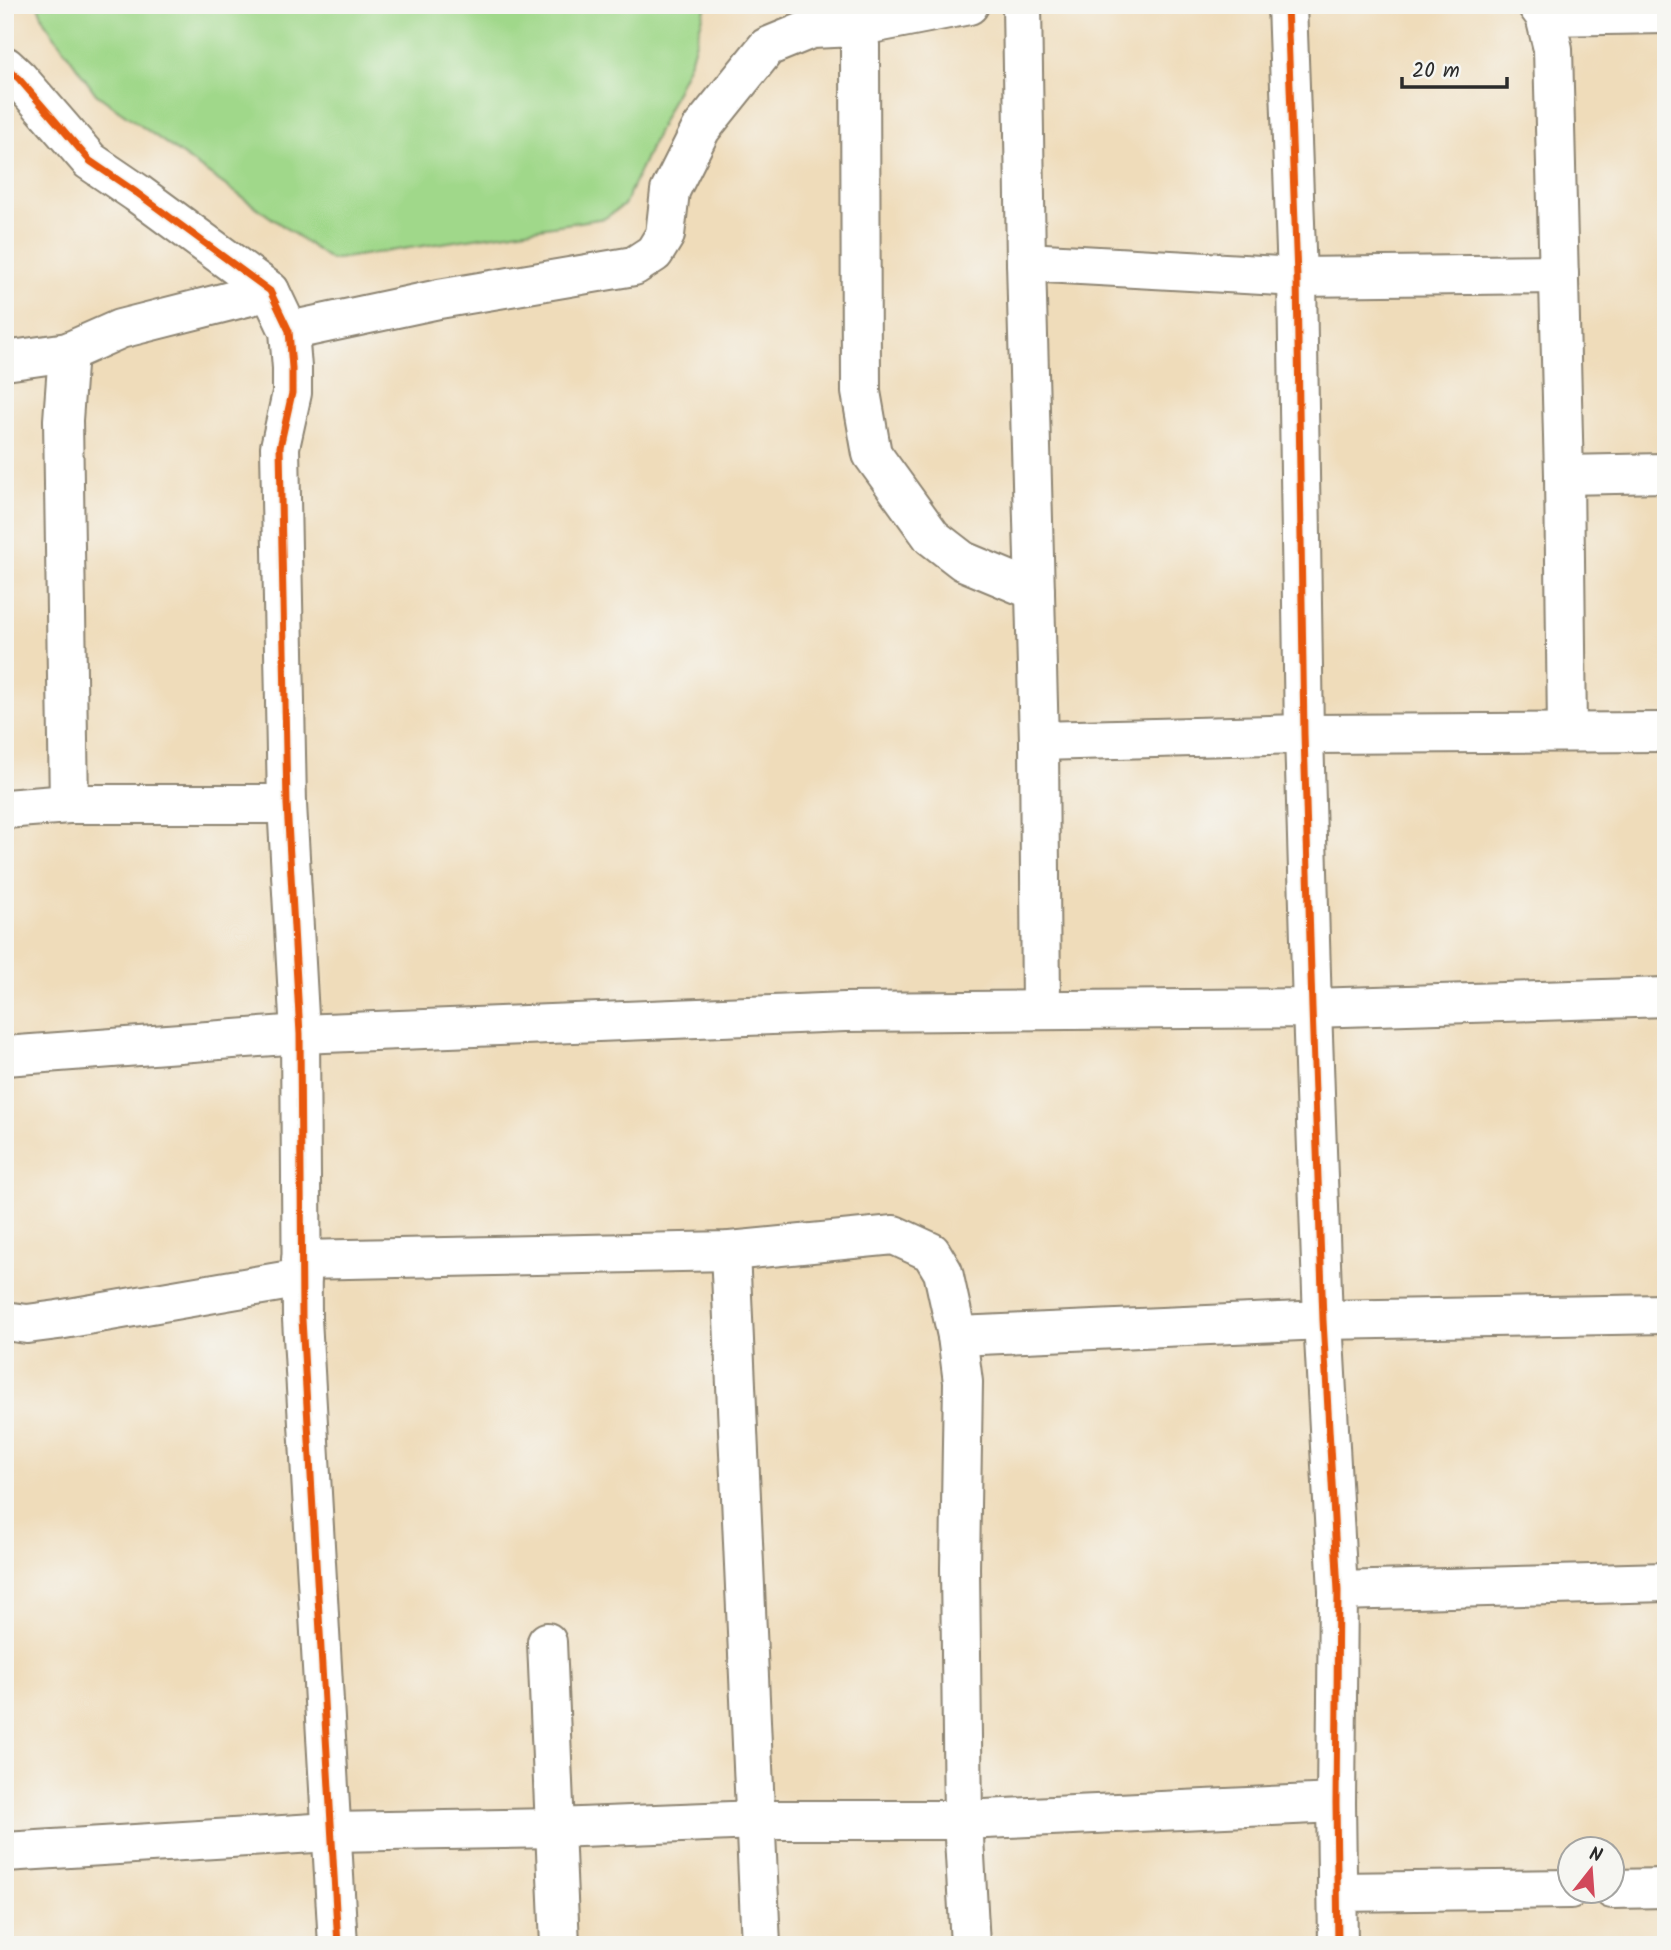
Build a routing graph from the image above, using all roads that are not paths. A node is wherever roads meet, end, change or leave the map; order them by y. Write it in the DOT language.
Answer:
graph roads {
  1 [pos="969,5"];
  2 [pos="1022,5"];
  3 [pos="1287,5"];
  4 [pos="1541,10"];
  5 [pos="1666,14"];
  6 [pos="856,27"];
  7 [pos="5,66"];
  8 [pos="1026,262"];
  9 [pos="1559,274"];
  10 [pos="1297,277"];
  11 [pos="270,291"];
  12 [pos="289,331"];
  13 [pos="68,352"];
  14 [pos="5,361"];
  15 [pos="1666,473"];
  16 [pos="1564,475"];
  17 [pos="1035,591"];
  18 [pos="1567,731"];
  19 [pos="1666,732"];
  20 [pos="1304,734"];
  21 [pos="1039,741"];
  22 [pos="69,804"];
  23 [pos="287,804"];
  24 [pos="5,809"];
  25 [pos="1666,997"];
  26 [pos="1312,1008"];
  27 [pos="1041,1010"];
  28 [pos="300,1034"];
  29 [pos="5,1056"];
  30 [pos="730,1251"];
  31 [pos="301,1269"];
  32 [pos="1666,1314"];
  33 [pos="1323,1320"];
  34 [pos="5,1321"];
  35 [pos="957,1336"];
  36 [pos="1666,1581"];
  37 [pos="1338,1591"];
  38 [pos="547,1642"];
  39 [pos="1336,1803"];
  40 [pos="757,1820"];
  41 [pos="963,1820"];
  42 [pos="555,1828"];
  43 [pos="330,1832"];
  44 [pos="5,1852"];
  45 [pos="1666,1888"];
  46 [pos="1556,1889"];
  47 [pos="1626,1889"];
  48 [pos="1337,1892"];
  49 [pos="338,1945"];
  50 [pos="560,1945"];
  51 [pos="761,1945"];
  52 [pos="970,1945"];
  53 [pos="1338,1945"];
  1 -- 6 [label="street"];
  2 -- 8 [label="street"];
  3 -- 10 [label="street"];
  4 -- 5 [label="street"];
  4 -- 9 [label="street"];
  6 -- 12 [label="street"];
  6 -- 17 [label="street"];
  7 -- 11 [label="street"];
  8 -- 10 [label="street"];
  8 -- 17 [label="street"];
  9 -- 10 [label="street"];
  9 -- 16 [label="street"];
  10 -- 20 [label="street"];
  11 -- 12 [label="street"];
  11 -- 13 [label="street"];
  12 -- 23 [label="street"];
  13 -- 14 [label="street"];
  13 -- 22 [label="street"];
  15 -- 16 [label="street"];
  16 -- 18 [label="street"];
  17 -- 21 [label="street"];
  18 -- 19 [label="street"];
  18 -- 20 [label="street"];
  20 -- 21 [label="street"];
  20 -- 26 [label="street"];
  21 -- 27 [label="street"];
  22 -- 23 [label="street"];
  22 -- 24 [label="street"];
  23 -- 28 [label="street"];
  25 -- 26 [label="street"];
  26 -- 27 [label="street"];
  26 -- 33 [label="street"];
  27 -- 28 [label="street"];
  28 -- 29 [label="street"];
  28 -- 31 [label="street"];
  30 -- 31 [label="street"];
  30 -- 35 [label="street"];
  30 -- 40 [label="street"];
  31 -- 34 [label="street"];
  31 -- 43 [label="street"];
  32 -- 33 [label="street"];
  33 -- 35 [label="street"];
  33 -- 37 [label="street"];
  35 -- 41 [label="street"];
  36 -- 37 [label="street"];
  37 -- 39 [label="street"];
  38 -- 42 [label="street"];
  39 -- 41 [label="street"];
  39 -- 48 [label="street"];
  40 -- 41 [label="street"];
  40 -- 42 [label="street"];
  40 -- 51 [label="street"];
  41 -- 52 [label="street"];
  42 -- 43 [label="street"];
  42 -- 50 [label="street"];
  43 -- 44 [label="street"];
  43 -- 49 [label="street"];
  45 -- 47 [label="street"];
  46 -- 48 [label="street"];
  48 -- 53 [label="street"];
}
